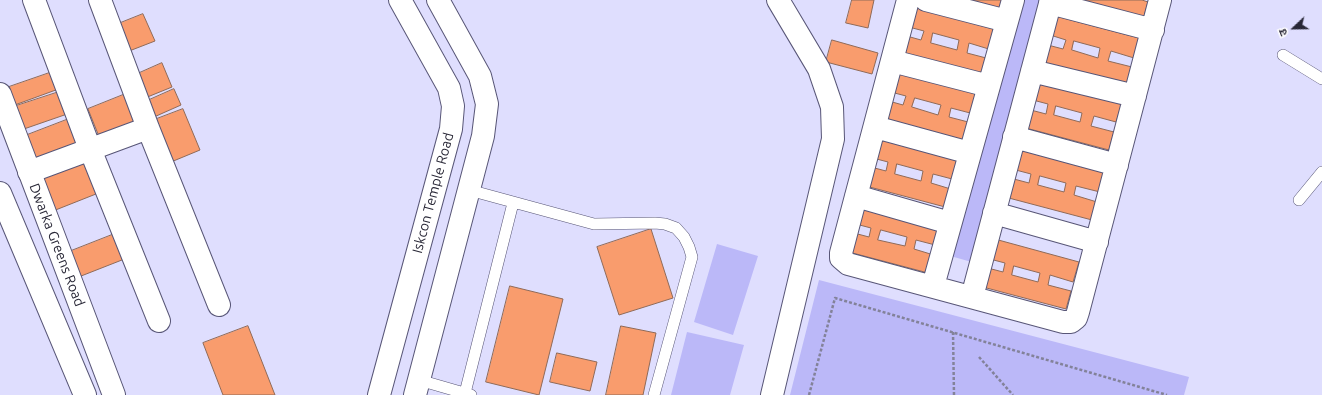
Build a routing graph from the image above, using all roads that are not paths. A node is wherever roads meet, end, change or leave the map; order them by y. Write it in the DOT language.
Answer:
graph roads {
  1 [pos="34,0"];
  2 [pos="100,0"];
  3 [pos="400,0"];
  4 [pos="438,0"];
  5 [pos="778,0"];
  6 [pos="908,0"];
  7 [pos="926,0"];
  8 [pos="1013,0"];
  9 [pos="1160,0"];
  10 [pos="1050,2"];
  11 [pos="1007,21"];
  12 [pos="1153,30"];
  13 [pos="1283,55"];
  14 [pos="892,61"];
  15 [pos="1032,70"];
  16 [pos="1322,79"];
  17 [pos="988,86"];
  18 [pos="0,94"];
  19 [pos="1135,96"];
  20 [pos="875,127"];
  21 [pos="148,128"];
  22 [pos="1014,137"];
  23 [pos="90,150"];
  24 [pos="970,153"];
  25 [pos="1117,165"];
  26 [pos="29,172"];
  27 [pos="1322,172"];
  28 [pos="469,190"];
  29 [pos="0,193"];
  30 [pos="856,196"];
  31 [pos="1299,200"];
  32 [pos="513,203"];
  33 [pos="994,213"];
  34 [pos="950,223"];
  35 [pos="1097,242"];
  36 [pos="933,286"];
  37 [pos="972,297"];
  38 [pos="219,305"];
  39 [pos="159,321"];
  40 [pos="417,387"];
  41 [pos="468,394"];
  42 [pos="84,395"];
  43 [pos="114,395"];
  44 [pos="379,395"];
  45 [pos="654,395"];
  46 [pos="772,395"];
  1 -- 23 [label="street"];
  2 -- 21 [label="street"];
  3 -- 44 [label="street, Iskcon Temple Road"];
  4 -- 28 [label="street"];
  5 -- 46 [label="street"];
  6 -- 14 [label="street"];
  7 -- 11 [label="street"];
  8 -- 11 [label="street"];
  9 -- 12 [label="street"];
  10 -- 12 [label="street"];
  10 -- 15 [label="street"];
  11 -- 17 [label="street"];
  12 -- 19 [label="street"];
  13 -- 16 [label="lane"];
  14 -- 17 [label="street"];
  14 -- 20 [label="street"];
  15 -- 19 [label="street"];
  15 -- 22 [label="street"];
  17 -- 24 [label="street"];
  18 -- 26 [label="street, Dwarka Greens Road"];
  19 -- 25 [label="street"];
  20 -- 24 [label="street"];
  20 -- 30 [label="street"];
  21 -- 23 [label="street"];
  21 -- 38 [label="street"];
  22 -- 25 [label="street"];
  22 -- 33 [label="street"];
  23 -- 26 [label="street"];
  23 -- 39 [label="street"];
  24 -- 34 [label="street"];
  25 -- 35 [label="street"];
  26 -- 43 [label="street, Dwarka Greens Road"];
  27 -- 31 [label="lane"];
  28 -- 32 [label="lane"];
  28 -- 40 [label="street"];
  29 -- 42 [label="street"];
  30 -- 34 [label="street"];
  30 -- 36 [label="street"];
  32 -- 41 [label="lane"];
  32 -- 45 [label="lane"];
  33 -- 35 [label="street"];
  33 -- 37 [label="street"];
  34 -- 36 [label="street"];
  35 -- 37 [label="street"];
  36 -- 37 [label="street"];
  40 -- 41 [label="lane"];
}
